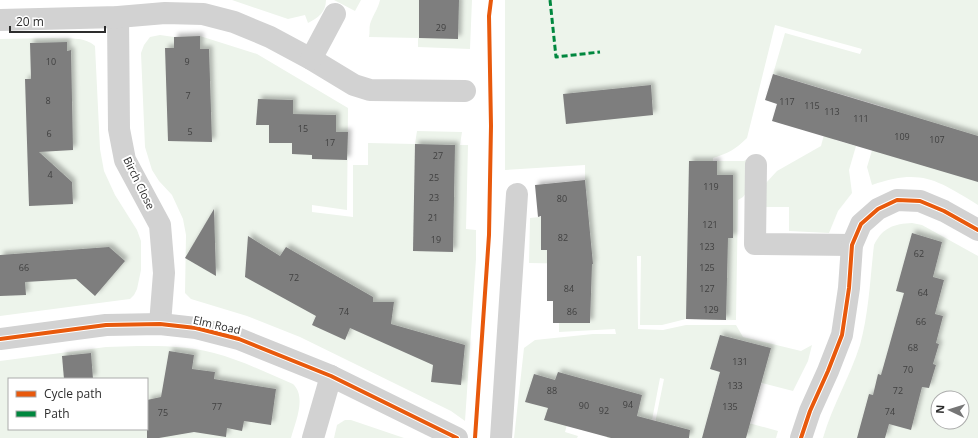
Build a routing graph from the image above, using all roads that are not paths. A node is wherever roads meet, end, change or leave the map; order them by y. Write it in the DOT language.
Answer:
graph roads {
  1 [pos="335,14"];
  2 [pos="118,17"];
  3 [pos="0,20"];
  4 [pos="311,59"];
  5 [pos="465,91"];
  6 [pos="756,165"];
  7 [pos="518,194"];
  8 [pos="978,230"];
  9 [pos="852,245"];
  10 [pos="160,324"];
  11 [pos="0,339"];
  12 [pos="331,376"];
  13 [pos="313,438"];
  14 [pos="457,438"];
  15 [pos="501,438"];
  16 [pos="801,438"];
  1 -- 4 [label="street"];
  2 -- 3 [label="street"];
  2 -- 4 [label="street"];
  2 -- 10 [label="street, Birch Close"];
  4 -- 5 [label="street"];
  6 -- 9 [label="street"];
  7 -- 15 [label="street"];
  8 -- 9 [label="street"];
  9 -- 16 [label="street"];
  10 -- 11 [label="street, Elm Road"];
  10 -- 12 [label="street, Elm Road"];
  12 -- 13 [label="street"];
  12 -- 14 [label="street, Elm Road"];
}
